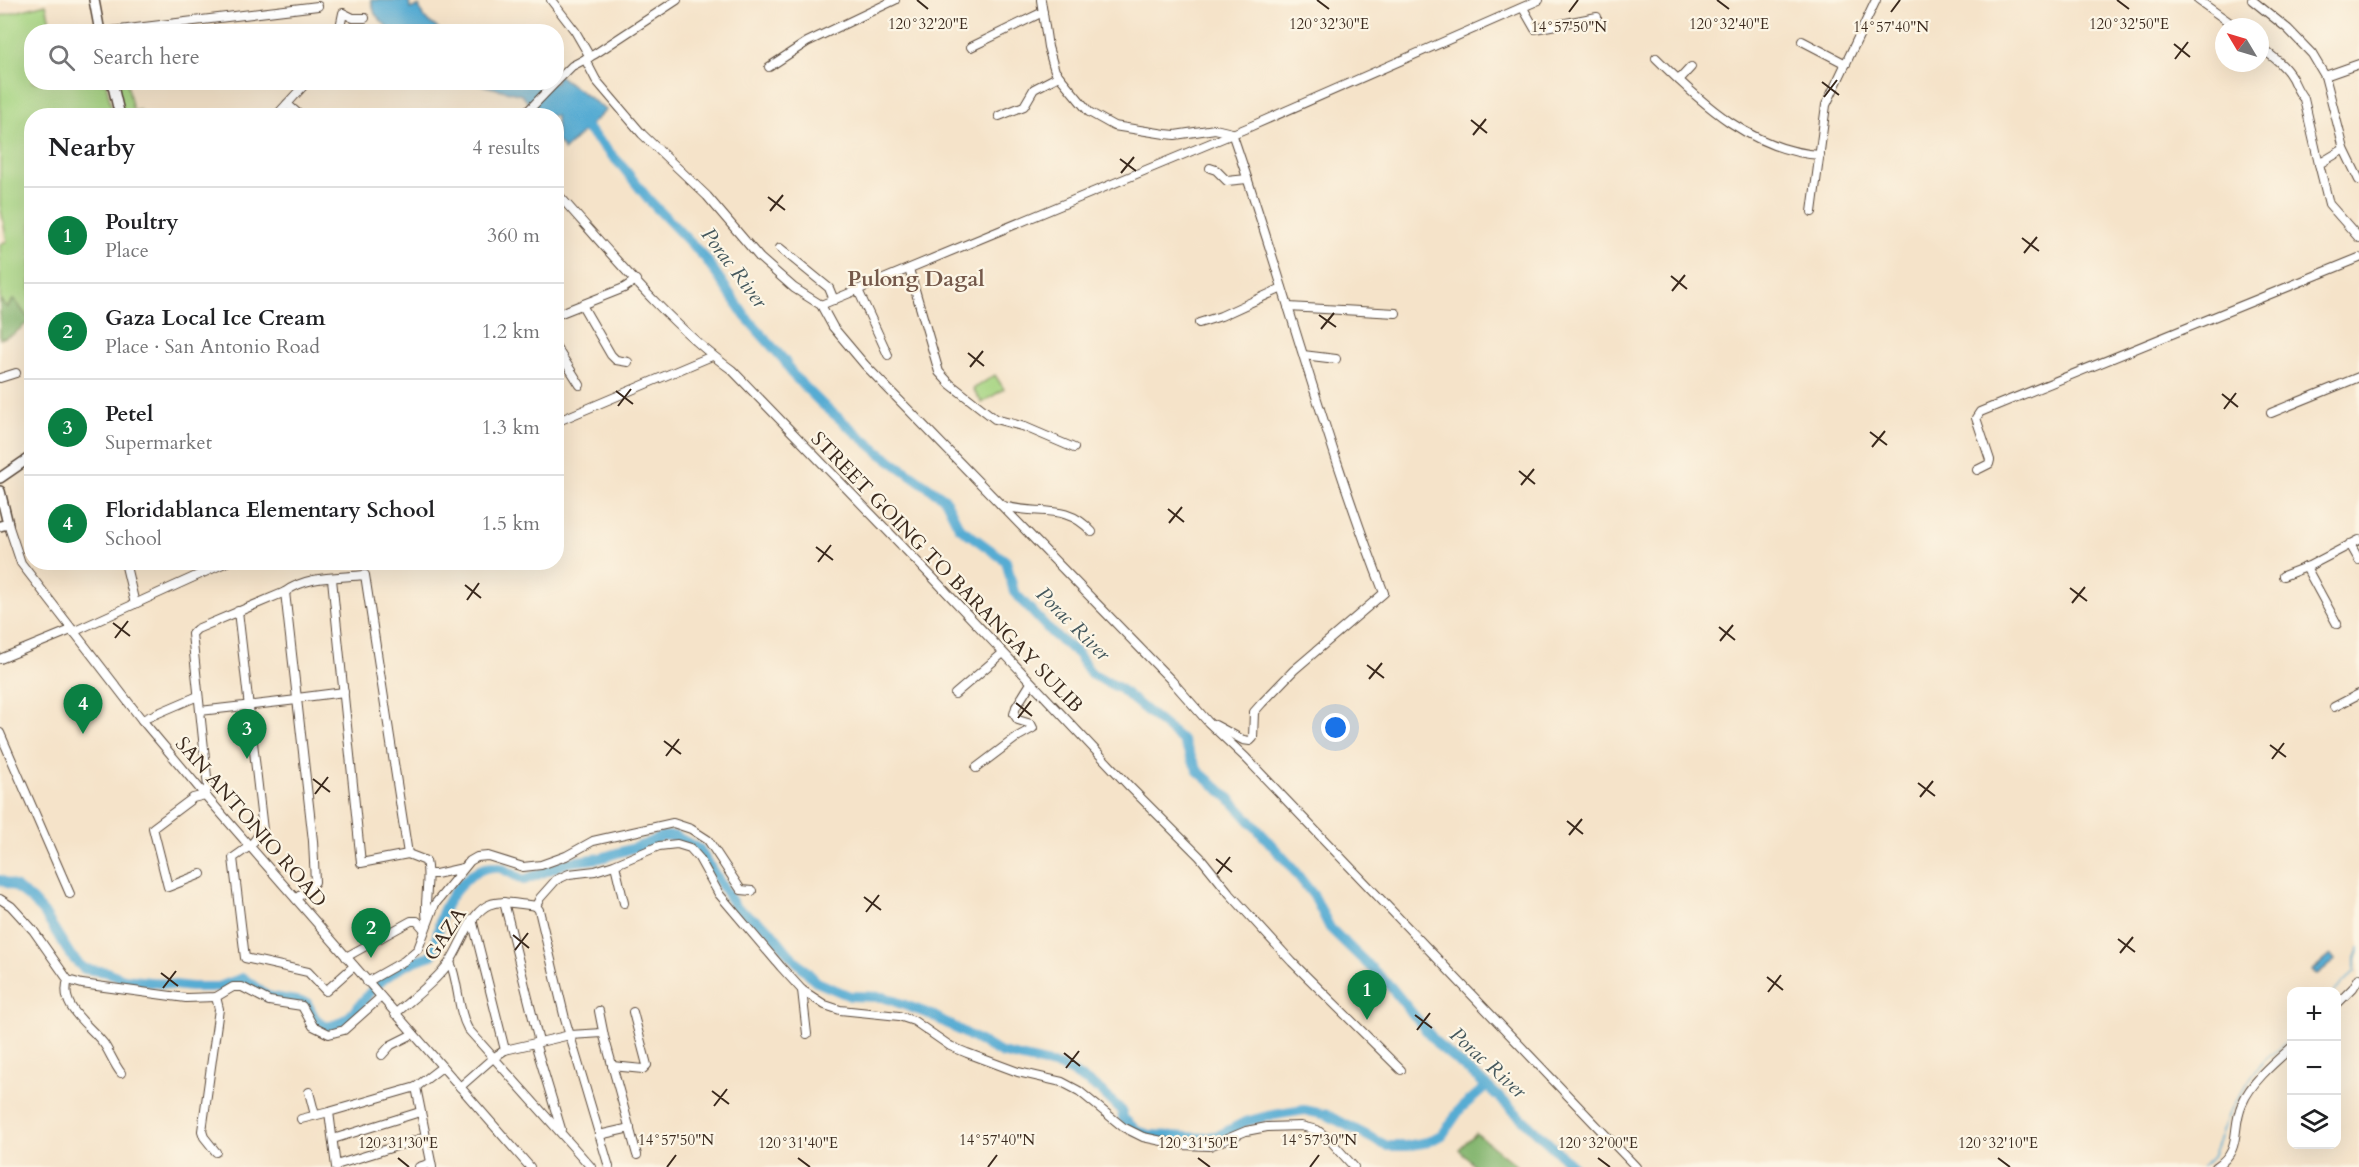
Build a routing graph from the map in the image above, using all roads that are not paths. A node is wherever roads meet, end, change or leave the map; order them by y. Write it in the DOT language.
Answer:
graph roads {
  1 [pos="94,0"];
  2 [pos="550,0"];
  3 [pos="677,0"];
  4 [pos="895,0"];
  5 [pos="1041,0"];
  6 [pos="1539,0"];
  7 [pos="1876,0"];
  8 [pos="2198,0"];
  9 [pos="2252,0"];
  10 [pos="318,6"];
  11 [pos="1523,8"];
  12 [pos="1043,12"];
  13 [pos="1597,17"];
  14 [pos="365,18"];
  15 [pos="2223,18"];
  16 [pos="100,24"];
  17 [pos="168,24"];
  18 [pos="341,24"];
  19 [pos="1802,41"];
  20 [pos="971,47"];
  21 [pos="2269,54"];
  22 [pos="587,58"];
  23 [pos="1656,58"];
  24 [pos="1846,64"];
  25 [pos="2359,64"];
  26 [pos="769,67"];
  27 [pos="1691,67"];
  28 [pos="564,74"];
  29 [pos="1059,76"];
  30 [pos="2325,76"];
  31 [pos="1679,80"];
  32 [pos="114,90"];
  33 [pos="300,90"];
  34 [pos="548,90"];
  35 [pos="287,104"];
  36 [pos="118,108"];
  37 [pos="283,108"];
  38 [pos="292,108"];
  39 [pos="530,108"];
  40 [pos="999,116"];
  41 [pos="1232,134"];
  42 [pos="2344,149"];
  43 [pos="1820,155"];
  44 [pos="2319,164"];
  45 [pos="1210,168"];
  46 [pos="1247,179"];
  47 [pos="2359,180"];
  48 [pos="564,201"];
  49 [pos="1812,212"];
  50 [pos="2359,237"];
  51 [pos="780,248"];
  52 [pos="2359,258"];
  53 [pos="909,269"];
  54 [pos="636,280"];
  55 [pos="1282,288"];
  56 [pos="858,290"];
  57 [pos="834,300"];
  58 [pos="582,305"];
  59 [pos="822,305"];
  60 [pos="1288,307"];
  61 [pos="564,312"];
  62 [pos="1396,313"];
  63 [pos="1199,323"];
  64 [pos="888,355"];
  65 [pos="712,356"];
  66 [pos="1303,356"];
  67 [pos="1336,359"];
  68 [pos="564,360"];
  69 [pos="628,362"];
  70 [pos="16,373"];
  71 [pos="2359,376"];
  72 [pos="0,378"];
  73 [pos="580,385"];
  74 [pos="2271,413"];
  75 [pos="564,419"];
  76 [pos="1074,448"];
  77 [pos="24,462"];
  78 [pos="1977,470"];
  79 [pos="0,478"];
  80 [pos="0,491"];
  81 [pos="1000,505"];
  82 [pos="4,525"];
  83 [pos="1092,532"];
  84 [pos="2359,540"];
  85 [pos="2350,544"];
  86 [pos="2359,560"];
  87 [pos="24,567"];
  88 [pos="2306,567"];
  89 [pos="26,570"];
  90 [pos="127,570"];
  91 [pos="209,570"];
  92 [pos="2283,576"];
  93 [pos="332,579"];
  94 [pos="285,592"];
  95 [pos="135,604"];
  96 [pos="238,611"];
  97 [pos="2337,624"];
  98 [pos="72,631"];
  99 [pos="1003,653"];
  100 [pos="0,659"];
  101 [pos="1031,683"];
  102 [pos="344,692"];
  103 [pos="955,694"];
  104 [pos="2359,694"];
  105 [pos="198,696"];
  106 [pos="297,699"];
  107 [pos="248,705"];
  108 [pos="2334,707"];
  109 [pos="200,711"];
  110 [pos="142,720"];
  111 [pos="1208,722"];
  112 [pos="0,733"];
  113 [pos="976,768"];
  114 [pos="205,795"];
  115 [pos="250,846"];
  116 [pos="408,854"];
  117 [pos="615,865"];
  118 [pos="464,868"];
  119 [pos="201,874"];
  120 [pos="429,874"];
  121 [pos="752,891"];
  122 [pos="70,894"];
  123 [pos="0,899"];
  124 [pos="296,899"];
  125 [pos="504,902"];
  126 [pos="624,903"];
  127 [pos="536,906"];
  128 [pos="472,920"];
  129 [pos="426,926"];
  130 [pos="346,957"];
  131 [pos="450,962"];
  132 [pos="354,966"];
  133 [pos="2359,978"];
  134 [pos="68,980"];
  135 [pos="368,983"];
  136 [pos="802,990"];
  137 [pos="379,995"];
  138 [pos="216,997"];
  139 [pos="2341,1001"];
  140 [pos="599,1011"];
  141 [pos="633,1012"];
  142 [pos="395,1014"];
  143 [pos="603,1033"];
  144 [pos="413,1034"];
  145 [pos="807,1034"];
  146 [pos="570,1035"];
  147 [pos="537,1042"];
  148 [pos="505,1050"];
  149 [pos="2287,1051"];
  150 [pos="382,1055"];
  151 [pos="494,1058"];
  152 [pos="612,1066"];
  153 [pos="442,1067"];
  154 [pos="1401,1070"];
  155 [pos="121,1073"];
  156 [pos="416,1087"];
  157 [pos="460,1087"];
  158 [pos="309,1092"];
  159 [pos="329,1112"];
  160 [pos="420,1112"];
  161 [pos="315,1115"];
  162 [pos="301,1119"];
  163 [pos="630,1128"];
  164 [pos="562,1133"];
  165 [pos="599,1135"];
  166 [pos="426,1137"];
  167 [pos="333,1139"];
  168 [pos="216,1152"];
  169 [pos="637,1155"];
  170 [pos="431,1165"];
  171 [pos="336,1166"];
  172 [pos="419,1167"];
  173 [pos="530,1167"];
  174 [pos="591,1167"];
  175 [pos="609,1167"];
  176 [pos="1354,1167"];
  177 [pos="1636,1167"];
  178 [pos="2216,1167"];
  1 -- 16 [label="main road"];
  2 -- 22 [label="street"];
  3 -- 22 [label="street"];
  4 -- 26 [label="street"];
  5 -- 12 [label="street"];
  6 -- 11 [label="street"];
  7 -- 24 [label="street"];
  8 -- 15 [label="street"];
  9 -- 30 [label="street"];
  10 -- 17 [label="street"];
  11 -- 13 [label="street"];
  11 -- 41 [label="street"];
  12 -- 20 [label="street"];
  12 -- 29 [label="street"];
  14 -- 18 [label="street"];
  19 -- 24 [label="street"];
  21 -- 44 [label="street"];
  22 -- 28 [label="street"];
  22 -- 59 [label="street"];
  23 -- 31 [label="street"];
  24 -- 43 [label="street"];
  25 -- 30 [label="street"];
  27 -- 31 [label="street"];
  29 -- 40 [label="street"];
  29 -- 41 [label="street"];
  30 -- 42 [label="street"];
  31 -- 43 [label="street"];
  32 -- 36 [label="main road"];
  33 -- 35 [label="street"];
  34 -- 39 [label="street"];
  35 -- 37 [label="street"];
  35 -- 38 [label="street"];
  41 -- 46 [label="street"];
  41 -- 53 [label="street"];
  42 -- 44 [label="street"];
  42 -- 47 [label="street"];
  43 -- 49 [label="street"];
  44 -- 50 [label="street"];
  45 -- 46 [label="street"];
  46 -- 55 [label="street"];
  48 -- 54 [label="street, STREET GOING TO BARANGAY SULIB"];
  51 -- 57 [label="street"];
  52 -- 78 [label="street"];
  53 -- 56 [label="street"];
  53 -- 76 [label="street"];
  54 -- 58 [label="street"];
  54 -- 65 [label="street, STREET GOING TO BARANGAY SULIB"];
  55 -- 60 [label="street"];
  55 -- 63 [label="street"];
  56 -- 57 [label="street"];
  56 -- 64 [label="street"];
  57 -- 59 [label="street"];
  58 -- 61 [label="street"];
  58 -- 69 [label="street"];
  59 -- 81 [label="street"];
  60 -- 62 [label="street"];
  60 -- 66 [label="street"];
  65 -- 75 [label="street"];
  65 -- 99 [label="street, STREET GOING TO BARANGAY SULIB"];
  66 -- 67 [label="street"];
  66 -- 111 [label="street"];
  68 -- 73 [label="street"];
  70 -- 72 [label="street"];
  71 -- 74 [label="street"];
  77 -- 79 [label="main road"];
  80 -- 82 [label="main road"];
  81 -- 83 [label="street"];
  81 -- 111 [label="street"];
  82 -- 87 [label="street, SAN ANTONIO ROAD"];
  84 -- 85 [label="street"];
  85 -- 86 [label="street"];
  85 -- 88 [label="street"];
  88 -- 92 [label="street"];
  88 -- 97 [label="street"];
  89 -- 98 [label="street, SAN ANTONIO ROAD"];
  90 -- 95 [label="street"];
  91 -- 95 [label="street"];
  93 -- 94 [label="street"];
  93 -- 102 [label="street"];
  93 -- 116 [label="street"];
  94 -- 96 [label="street"];
  94 -- 106 [label="street"];
  95 -- 98 [label="street"];
  96 -- 105 [label="street"];
  96 -- 107 [label="street"];
  98 -- 100 [label="street"];
  98 -- 110 [label="street, SAN ANTONIO ROAD"];
  99 -- 101 [label="street, STREET GOING TO BARANGAY SULIB"];
  99 -- 103 [label="street"];
  101 -- 113 [label="street"];
  101 -- 154 [label="street, STREET GOING TO BARANGAY SULIB"];
  102 -- 106 [label="street"];
  102 -- 116 [label="street"];
  104 -- 108 [label="street"];
  105 -- 109 [label="street"];
  105 -- 110 [label="street"];
  106 -- 107 [label="street"];
  106 -- 124 [label="street"];
  107 -- 109 [label="street"];
  107 -- 115 [label="street"];
  109 -- 114 [label="street"];
  110 -- 114 [label="street, SAN ANTONIO ROAD"];
  111 -- 177 [label="street"];
  112 -- 122 [label="street"];
  114 -- 115 [label="street, SAN ANTONIO ROAD"];
  114 -- 119 [label="street"];
  115 -- 124 [label="street, SAN ANTONIO ROAD"];
  115 -- 132 [label="street"];
  116 -- 120 [label="street"];
  117 -- 126 [label="street"];
  117 -- 127 [label="street"];
  117 -- 136 [label="street"];
  118 -- 120 [label="street"];
  118 -- 121 [label="street"];
  118 -- 129 [label="street"];
  120 -- 129 [label="street"];
  123 -- 134 [label="street"];
  124 -- 130 [label="street, SAN ANTONIO ROAD"];
  125 -- 127 [label="street"];
  125 -- 128 [label="street, GAZA"];
  125 -- 147 [label="street"];
  127 -- 146 [label="street"];
  128 -- 131 [label="street, GAZA"];
  128 -- 148 [label="street"];
  129 -- 130 [label="street"];
  129 -- 135 [label="street"];
  130 -- 132 [label="street, SAN ANTONIO ROAD"];
  131 -- 142 [label="street, GAZA"];
  131 -- 151 [label="street"];
  132 -- 135 [label="street, SAN ANTONIO ROAD"];
  133 -- 139 [label="street"];
  134 -- 138 [label="street"];
  134 -- 155 [label="street"];
  135 -- 137 [label="street, SAN ANTONIO ROAD"];
  136 -- 145 [label="street"];
  136 -- 176 [label="street"];
  137 -- 138 [label="street"];
  137 -- 142 [label="street, SAN ANTONIO ROAD"];
  138 -- 168 [label="street"];
  140 -- 143 [label="street"];
  141 -- 152 [label="street"];
  142 -- 144 [label="street, SAN ANTONIO ROAD"];
  143 -- 146 [label="street"];
  143 -- 152 [label="street"];
  144 -- 150 [label="street"];
  144 -- 153 [label="street, SAN ANTONIO ROAD"];
  146 -- 147 [label="street"];
  146 -- 165 [label="street"];
  147 -- 148 [label="street"];
  147 -- 164 [label="street"];
  148 -- 151 [label="street"];
  149 -- 178 [label="street"];
  151 -- 157 [label="street"];
  151 -- 164 [label="street"];
  152 -- 163 [label="street"];
  153 -- 156 [label="street"];
  153 -- 157 [label="street, SAN ANTONIO ROAD"];
  156 -- 159 [label="street"];
  156 -- 160 [label="street"];
  157 -- 173 [label="street, SAN ANTONIO ROAD"];
  158 -- 161 [label="street"];
  159 -- 161 [label="street"];
  159 -- 167 [label="street"];
  160 -- 166 [label="street"];
  160 -- 167 [label="street"];
  161 -- 162 [label="street"];
  163 -- 165 [label="street"];
  163 -- 169 [label="street"];
  164 -- 174 [label="street"];
  165 -- 175 [label="street"];
  166 -- 170 [label="street"];
  166 -- 171 [label="street"];
  167 -- 171 [label="street"];
  170 -- 172 [label="street"];
}
